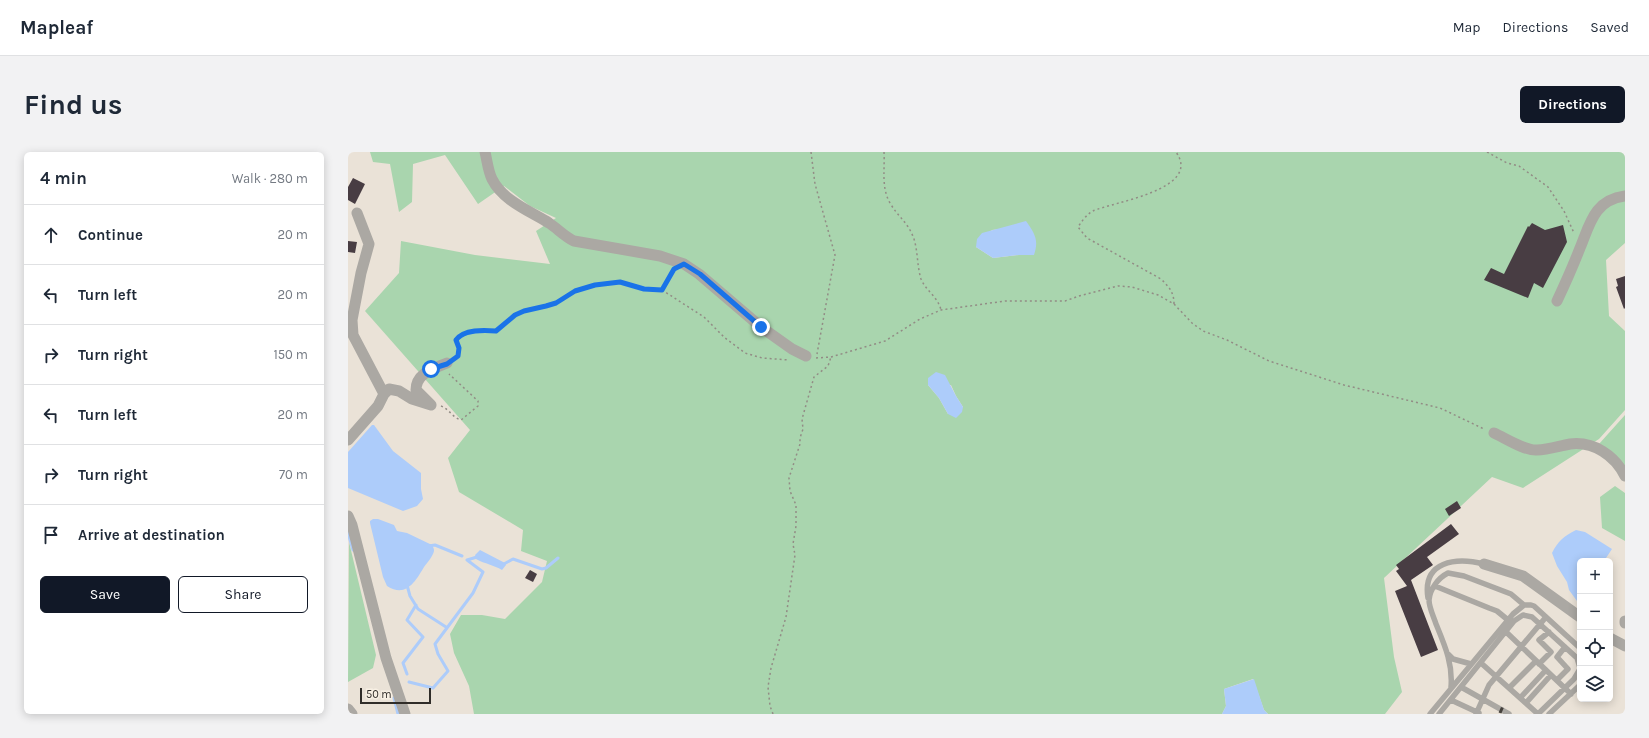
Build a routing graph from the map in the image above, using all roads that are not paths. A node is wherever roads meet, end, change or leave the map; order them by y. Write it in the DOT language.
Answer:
graph roads {
  1 [pos="484,152"];
  2 [pos="1625,196"];
  3 [pos="357,213"];
  4 [pos="1557,301"];
  5 [pos="351,336"];
  6 [pos="807,356"];
  7 [pos="444,365"];
  8 [pos="384,394"];
  9 [pos="1494,433"];
  10 [pos="348,440"];
  11 [pos="1625,476"];
  12 [pos="348,516"];
  13 [pos="1484,564"];
  14 [pos="1434,586"];
  15 [pos="1429,605"];
  16 [pos="1524,605"];
  17 [pos="1577,615"];
  18 [pos="1546,617"];
  19 [pos="1508,620"];
  20 [pos="1540,624"];
  21 [pos="1501,627"];
  22 [pos="1506,632"];
  23 [pos="1549,632"];
  24 [pos="1613,640"];
  25 [pos="1577,645"];
  26 [pos="1521,646"];
  27 [pos="1625,646"];
  28 [pos="1565,647"];
  29 [pos="1448,654"];
  30 [pos="1538,662"];
  31 [pos="1481,663"];
  32 [pos="1471,664"];
  33 [pos="1579,666"];
  34 [pos="1546,670"];
  35 [pos="1551,675"];
  36 [pos="1577,675"];
  37 [pos="1496,676"];
  38 [pos="1557,680"];
  39 [pos="1461,687"];
  40 [pos="1451,688"];
  41 [pos="1509,688"];
  42 [pos="1565,688"];
  43 [pos="1577,688"];
  44 [pos="1571,694"];
  45 [pos="1484,698"];
  46 [pos="1520,698"];
  47 [pos="1451,700"];
  48 [pos="1526,703"];
  49 [pos="348,709"];
  50 [pos="1441,713"];
  51 [pos="1478,713"];
  52 [pos="1535,713"];
  53 [pos="352,714"];
  54 [pos="404,714"];
  55 [pos="1430,714"];
  56 [pos="1509,714"];
  57 [pos="1549,714"];
  1 -- 6 [label="street"];
  2 -- 4 [label="street"];
  3 -- 5 [label="street"];
  5 -- 8 [label="street"];
  7 -- 8 [label="street"];
  8 -- 10 [label="street"];
  9 -- 11 [label="street"];
  12 -- 54 [label="street"];
  13 -- 15 [label="lane"];
  13 -- 17 [label="street"];
  14 -- 15 [label="lane"];
  14 -- 16 [label="lane"];
  14 -- 19 [label="lane"];
  15 -- 29 [label="lane"];
  16 -- 18 [label="lane"];
  16 -- 19 [label="lane"];
  18 -- 20 [label="lane"];
  18 -- 25 [label="lane"];
  19 -- 21 [label="lane"];
  20 -- 22 [label="lane"];
  20 -- 23 [label="lane"];
  20 -- 26 [label="lane"];
  21 -- 22 [label="lane"];
  21 -- 32 [label="lane"];
  22 -- 26 [label="lane"];
  22 -- 31 [label="lane"];
  23 -- 28 [label="lane"];
  23 -- 30 [label="lane"];
  24 -- 27 [label="street"];
  26 -- 30 [label="lane"];
  26 -- 37 [label="lane"];
  28 -- 33 [label="lane"];
  28 -- 38 [label="lane"];
  29 -- 32 [label="lane"];
  29 -- 40 [label="lane"];
  30 -- 34 [label="lane"];
  30 -- 41 [label="lane"];
  31 -- 37 [label="lane"];
  31 -- 39 [label="lane"];
  32 -- 40 [label="lane"];
  34 -- 35 [label="lane"];
  34 -- 46 [label="lane"];
  35 -- 38 [label="lane"];
  35 -- 48 [label="lane"];
  36 -- 42 [label="lane"];
  37 -- 41 [label="lane"];
  37 -- 45 [label="lane"];
  38 -- 42 [label="lane"];
  39 -- 45 [label="lane"];
  39 -- 47 [label="lane"];
  40 -- 55 [label="lane"];
  41 -- 46 [label="lane"];
  42 -- 44 [label="lane"];
  42 -- 52 [label="lane"];
  43 -- 44 [label="lane"];
  44 -- 57 [label="lane"];
  45 -- 51 [label="lane"];
  45 -- 56 [label="lane"];
  46 -- 48 [label="lane"];
  47 -- 50 [label="lane"];
  47 -- 51 [label="lane"];
  48 -- 52 [label="lane"];
  49 -- 53 [label="street"];
}
